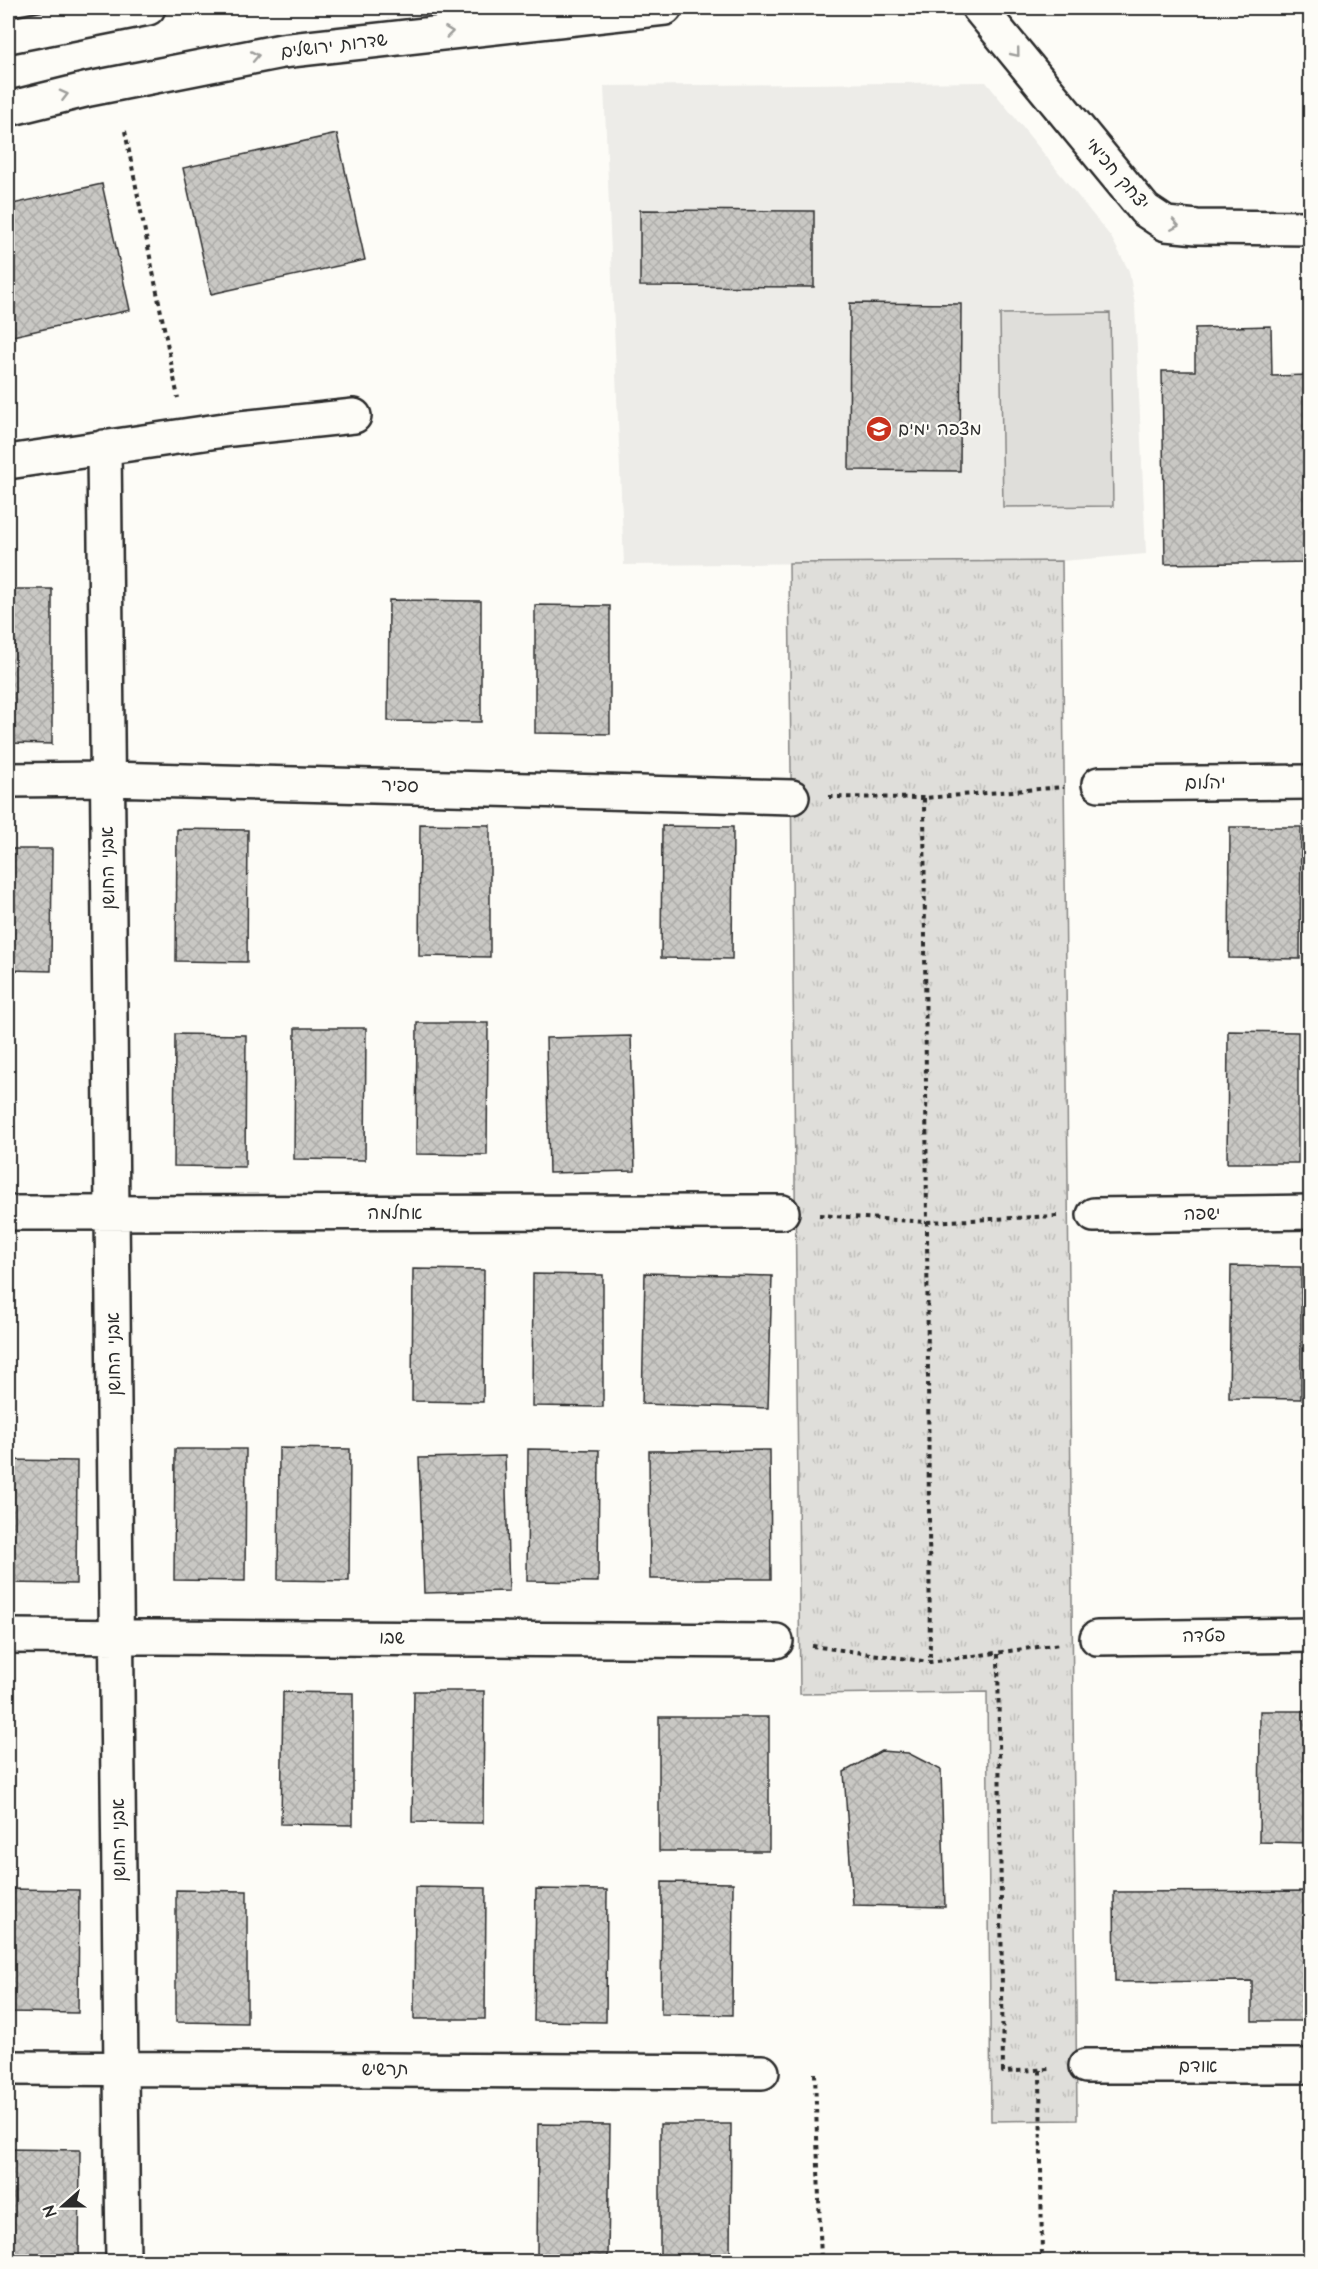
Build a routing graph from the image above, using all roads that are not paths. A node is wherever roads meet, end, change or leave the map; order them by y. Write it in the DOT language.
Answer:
graph roads {
  1 [pos="148,8"];
  2 [pos="664,8"];
  3 [pos="979,8"];
  4 [pos="8,36"];
  5 [pos="8,109"];
  6 [pos="1311,228"];
  7 [pos="354,416"];
  8 [pos="104,447"];
  9 [pos="8,462"];
  10 [pos="107,779"];
  11 [pos="8,780"];
  12 [pos="1311,782"];
  13 [pos="1100,784"];
  14 [pos="792,797"];
  15 [pos="782,1212"];
  16 [pos="1311,1212"];
  17 [pos="8,1213"];
  18 [pos="112,1213"];
  19 [pos="1094,1215"];
  20 [pos="1311,1635"];
  21 [pos="8,1636"];
  22 [pos="116,1636"];
  23 [pos="1097,1638"];
  24 [pos="776,1641"];
  25 [pos="1086,2066"];
  26 [pos="1311,2066"];
  27 [pos="121,2067"];
  28 [pos="8,2068"];
  29 [pos="762,2072"];
  30 [pos="123,2262"];
  1 -- 4 [label="street"];
  5 -- 2 [label="street, שדרות ירושלים, one-way"];
  3 -- 6 [label="street, יצחק חכימי, one-way"];
  7 -- 8 [label="street"];
  8 -- 9 [label="street"];
  8 -- 10 [label="street, אבני החושן"];
  10 -- 11 [label="street, ספיר"];
  10 -- 14 [label="street, ספיר"];
  10 -- 18 [label="street, אבני החושן"];
  12 -- 13 [label="street, יהלום"];
  15 -- 18 [label="street, אחלמה"];
  16 -- 19 [label="street, ישפה"];
  17 -- 18 [label="street, אחלמה"];
  18 -- 22 [label="street, אבני החושן"];
  20 -- 23 [label="street, פטדה"];
  21 -- 22 [label="street, שבו"];
  22 -- 24 [label="street, שבו"];
  22 -- 27 [label="street, אבני החושן"];
  25 -- 26 [label="street, אודם"];
  27 -- 28 [label="street, תרשיש"];
  27 -- 29 [label="street, תרשיש"];
  27 -- 30 [label="street, אבני החושן"];
}
